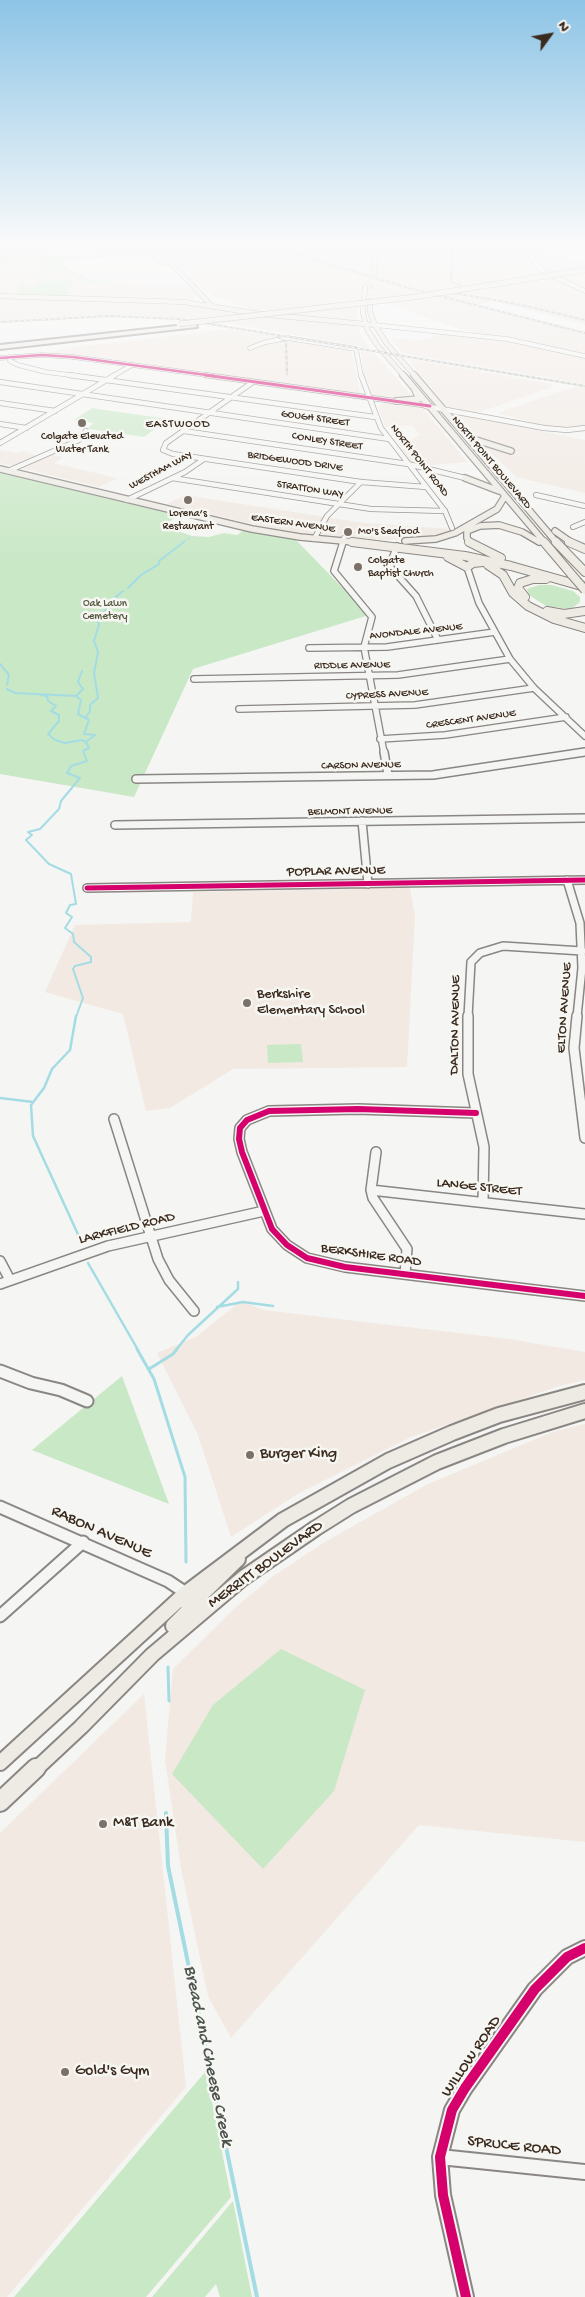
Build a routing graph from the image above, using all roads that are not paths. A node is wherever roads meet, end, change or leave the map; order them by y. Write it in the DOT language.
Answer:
graph roads {
  1 [pos="356,350"];
  2 [pos="381,350"];
  3 [pos="392,350"];
  4 [pos="558,350"];
  5 [pos="585,356"];
  6 [pos="9,357"];
  7 [pos="0,358"];
  8 [pos="132,365"];
  9 [pos="107,380"];
  10 [pos="0,382"];
  11 [pos="253,382"];
  12 [pos="415,390"];
  13 [pos="81,395"];
  14 [pos="231,397"];
  15 [pos="368,397"];
  16 [pos="396,401"];
  17 [pos="0,403"];
  18 [pos="430,406"];
  19 [pos="442,408"];
  20 [pos="55,411"];
  21 [pos="209,413"];
  22 [pos="375,417"];
  23 [pos="0,424"];
  24 [pos="26,428"];
  25 [pos="585,428"];
  26 [pos="576,429"];
  27 [pos="86,431"];
  28 [pos="184,431"];
  29 [pos="584,435"];
  30 [pos="468,437"];
  31 [pos="390,439"];
  32 [pos="0,443"];
  33 [pos="487,458"];
  34 [pos="204,459"];
  35 [pos="408,464"];
  36 [pos="0,467"];
  37 [pos="10,470"];
  38 [pos="485,472"];
  39 [pos="172,478"];
  40 [pos="465,478"];
  41 [pos="361,482"];
  42 [pos="426,487"];
  43 [pos="504,494"];
  44 [pos="517,495"];
  45 [pos="536,495"];
  46 [pos="130,498"];
  47 [pos="339,504"];
  48 [pos="585,506"];
  49 [pos="445,511"];
  50 [pos="585,522"];
  51 [pos="573,527"];
  52 [pos="452,528"];
  53 [pos="449,536"];
  54 [pos="314,537"];
  55 [pos="343,540"];
  56 [pos="368,540"];
  57 [pos="397,546"];
  58 [pos="420,549"];
  59 [pos="585,549"];
  60 [pos="465,556"];
  61 [pos="556,556"];
  62 [pos="480,562"];
  63 [pos="491,562"];
  64 [pos="514,563"];
  65 [pos="466,568"];
  66 [pos="585,572"];
  67 [pos="583,585"];
  68 [pos="585,611"];
  69 [pos="585,628"];
  70 [pos="494,632"];
  71 [pos="438,640"];
  72 [pos="364,647"];
  73 [pos="309,648"];
  74 [pos="510,659"];
  75 [pos="368,676"];
  76 [pos="194,678"];
  77 [pos="534,688"];
  78 [pos="374,706"];
  79 [pos="239,709"];
  80 [pos="566,717"];
  81 [pos="585,736"];
  82 [pos="380,738"];
  83 [pos="585,752"];
  84 [pos="388,775"];
  85 [pos="136,779"];
  86 [pos="585,818"];
  87 [pos="362,822"];
  88 [pos="114,825"];
  89 [pos="568,880"];
  90 [pos="585,880"];
  91 [pos="368,884"];
  92 [pos="87,888"];
  93 [pos="582,951"];
  94 [pos="476,1113"];
  95 [pos="114,1119"];
  96 [pos="585,1138"];
  97 [pos="376,1152"];
  98 [pos="371,1190"];
  99 [pos="483,1202"];
  100 [pos="264,1211"];
  101 [pos="585,1214"];
  102 [pos="149,1236"];
  103 [pos="0,1261"];
  104 [pos="405,1274"];
  105 [pos="5,1282"];
  106 [pos="585,1296"];
  107 [pos="194,1311"];
  108 [pos="0,1371"];
  109 [pos="585,1392"];
  110 [pos="87,1401"];
  111 [pos="585,1411"];
  112 [pos="0,1507"];
  113 [pos="253,1540"];
  114 [pos="83,1542"];
  115 [pos="186,1593"];
  116 [pos="203,1610"];
  117 [pos="0,1616"];
  118 [pos="152,1655"];
  119 [pos="0,1763"];
  120 [pos="0,1802"];
  121 [pos="585,1948"];
  122 [pos="440,2156"];
  123 [pos="585,2172"];
  124 [pos="466,2297"];
  1 -- 15 [label="street, NORTH POINT ROAD"];
  2 -- 12 [label="main road, NORTH POINT BOULEVARD"];
  3 -- 19 [label="main road, NORTH POINT BOULEVARD"];
  4 -- 5 [label="street"];
  6 -- 7 [label="street"];
  6 -- 8 [label="street"];
  6 -- 9 [label="street"];
  8 -- 9 [label="street"];
  8 -- 11 [label="street"];
  9 -- 13 [label="street"];
  9 -- 14 [label="street"];
  10 -- 13 [label="street, GOUGH STREET"];
  11 -- 14 [label="street"];
  11 -- 15 [label="street"];
  12 -- 16 [label="main road"];
  12 -- 18 [label="main road, NORTH POINT BOULEVARD"];
  13 -- 20 [label="street"];
  13 -- 21 [label="street, GOUGH STREET"];
  14 -- 21 [label="street"];
  14 -- 22 [label="street"];
  15 -- 16 [label="street"];
  15 -- 22 [label="street, NORTH POINT ROAD"];
  16 -- 18 [label="street"];
  17 -- 20 [label="street"];
  18 -- 19 [label="street"];
  18 -- 38 [label="main road, NORTH POINT BOULEVARD"];
  19 -- 26 [label="street"];
  19 -- 30 [label="main road, NORTH POINT BOULEVARD"];
  20 -- 24 [label="street"];
  21 -- 28 [label="street"];
  21 -- 31 [label="street, GOUGH STREET"];
  22 -- 31 [label="street, NORTH POINT ROAD"];
  23 -- 24 [label="street"];
  24 -- 32 [label="street"];
  25 -- 26 [label="street"];
  26 -- 29 [label="street"];
  27 -- 37 [label="street"];
  28 -- 34 [label="street, BRIDGEWOOD DRIVE"];
  28 -- 35 [label="street, CONLEY STREET"];
  30 -- 33 [label="main road, NORTH POINT BOULEVARD"];
  30 -- 33 [label="main road"];
  31 -- 35 [label="street, NORTH POINT ROAD"];
  33 -- 44 [label="main road, NORTH POINT BOULEVARD"];
  34 -- 39 [label="street, WESTHAM WAY"];
  34 -- 41 [label="street, BRIDGEWOOD DRIVE"];
  35 -- 40 [label="street, CONLEY STREET"];
  35 -- 42 [label="street, NORTH POINT ROAD"];
  36 -- 37 [label="main road, EASTERN AVENUE"];
  37 -- 46 [label="main road, EASTERN AVENUE"];
  38 -- 40 [label="main road"];
  38 -- 43 [label="main road, NORTH POINT BOULEVARD"];
  39 -- 46 [label="street, WESTHAM WAY"];
  39 -- 47 [label="street, STRATTON WAY"];
  40 -- 43 [label="main road"];
  41 -- 42 [label="street, BRIDGEWOOD DRIVE"];
  41 -- 47 [label="street"];
  42 -- 49 [label="street, NORTH POINT ROAD"];
  43 -- 53 [label="main road"];
  43 -- 61 [label="main road, NORTH POINT BOULEVARD"];
  44 -- 59 [label="main road"];
  44 -- 66 [label="main road, NORTH POINT BOULEVARD"];
  45 -- 48 [label="street"];
  46 -- 54 [label="main road, EASTERN AVENUE"];
  47 -- 49 [label="street, STRATTON WAY"];
  47 -- 54 [label="street"];
  49 -- 52 [label="street, NORTH POINT ROAD"];
  50 -- 51 [label="street"];
  52 -- 53 [label="main road"];
  53 -- 56 [label="main road"];
  54 -- 55 [label="main road, EASTERN AVENUE"];
  55 -- 56 [label="main road, EASTERN AVENUE"];
  55 -- 57 [label="main road, EASTERN AVENUE"];
  55 -- 72 [label="street"];
  56 -- 64 [label="main road, EASTERN AVENUE"];
  57 -- 58 [label="main road, EASTERN AVENUE"];
  57 -- 71 [label="street"];
  58 -- 60 [label="main road, EASTERN AVENUE"];
  58 -- 65 [label="main road"];
  60 -- 62 [label="main road"];
  60 -- 63 [label="main road, EASTERN AVENUE"];
  61 -- 64 [label="main road"];
  61 -- 67 [label="main road, NORTH POINT BOULEVARD, bridge"];
  62 -- 63 [label="main road"];
  62 -- 65 [label="main road"];
  62 -- 69 [label="main road"];
  63 -- 67 [label="main road, EASTERN AVENUE"];
  64 -- 67 [label="main road, EASTERN AVENUE"];
  65 -- 70 [label="street"];
  67 -- 68 [label="main road"];
  70 -- 71 [label="street, AVONDALE AVENUE"];
  70 -- 74 [label="street"];
  71 -- 72 [label="street, AVONDALE AVENUE"];
  72 -- 73 [label="street, AVONDALE AVENUE"];
  72 -- 75 [label="street"];
  74 -- 75 [label="street, RIDDLE AVENUE"];
  74 -- 77 [label="street"];
  75 -- 76 [label="street, RIDDLE AVENUE"];
  75 -- 78 [label="street"];
  77 -- 78 [label="street, CYPRESS AVENUE"];
  77 -- 80 [label="street"];
  78 -- 79 [label="street, CYPRESS AVENUE"];
  78 -- 82 [label="street"];
  80 -- 81 [label="street"];
  80 -- 82 [label="street, CRESCENT AVENUE"];
  82 -- 84 [label="street"];
  83 -- 84 [label="street, CARSON AVENUE"];
  84 -- 85 [label="street, CARSON AVENUE"];
  86 -- 87 [label="street, BELMONT AVENUE"];
  87 -- 88 [label="street, BELMONT AVENUE"];
  87 -- 91 [label="street"];
  89 -- 90 [label="street, POPLAR AVENUE"];
  89 -- 91 [label="street, POPLAR AVENUE"];
  89 -- 93 [label="street, ELTON AVENUE"];
  91 -- 92 [label="street, POPLAR AVENUE"];
  93 -- 94 [label="street, DALTON AVENUE"];
  93 -- 96 [label="street, ELTON AVENUE"];
  94 -- 99 [label="street, DALTON AVENUE"];
  94 -- 100 [label="street, BERKSHIRE ROAD"];
  95 -- 102 [label="street"];
  97 -- 98 [label="street"];
  98 -- 99 [label="street, LANGE STREET"];
  98 -- 104 [label="street"];
  99 -- 101 [label="street, LANGE STREET"];
  100 -- 102 [label="street, LARKFIELD ROAD"];
  100 -- 104 [label="street, BERKSHIRE ROAD"];
  102 -- 105 [label="street, LARKFIELD ROAD"];
  102 -- 107 [label="street"];
  103 -- 105 [label="street"];
  104 -- 106 [label="street, BERKSHIRE ROAD"];
  108 -- 110 [label="street"];
  109 -- 113 [label="main road, MERRITT BOULEVARD"];
  111 -- 116 [label="main road, MERRITT BOULEVARD"];
  112 -- 114 [label="street, RABON AVENUE"];
  113 -- 115 [label="main road, MERRITT BOULEVARD"];
  113 -- 116 [label="main road"];
  114 -- 115 [label="street, RABON AVENUE"];
  114 -- 117 [label="street"];
  115 -- 118 [label="main road"];
  115 -- 119 [label="main road, MERRITT BOULEVARD"];
  116 -- 118 [label="main road, MERRITT BOULEVARD"];
  118 -- 120 [label="main road, MERRITT BOULEVARD"];
  121 -- 122 [label="street, WILLOW ROAD"];
  122 -- 123 [label="street, SPRUCE ROAD"];
  122 -- 124 [label="street, WILLOW ROAD"];
}
